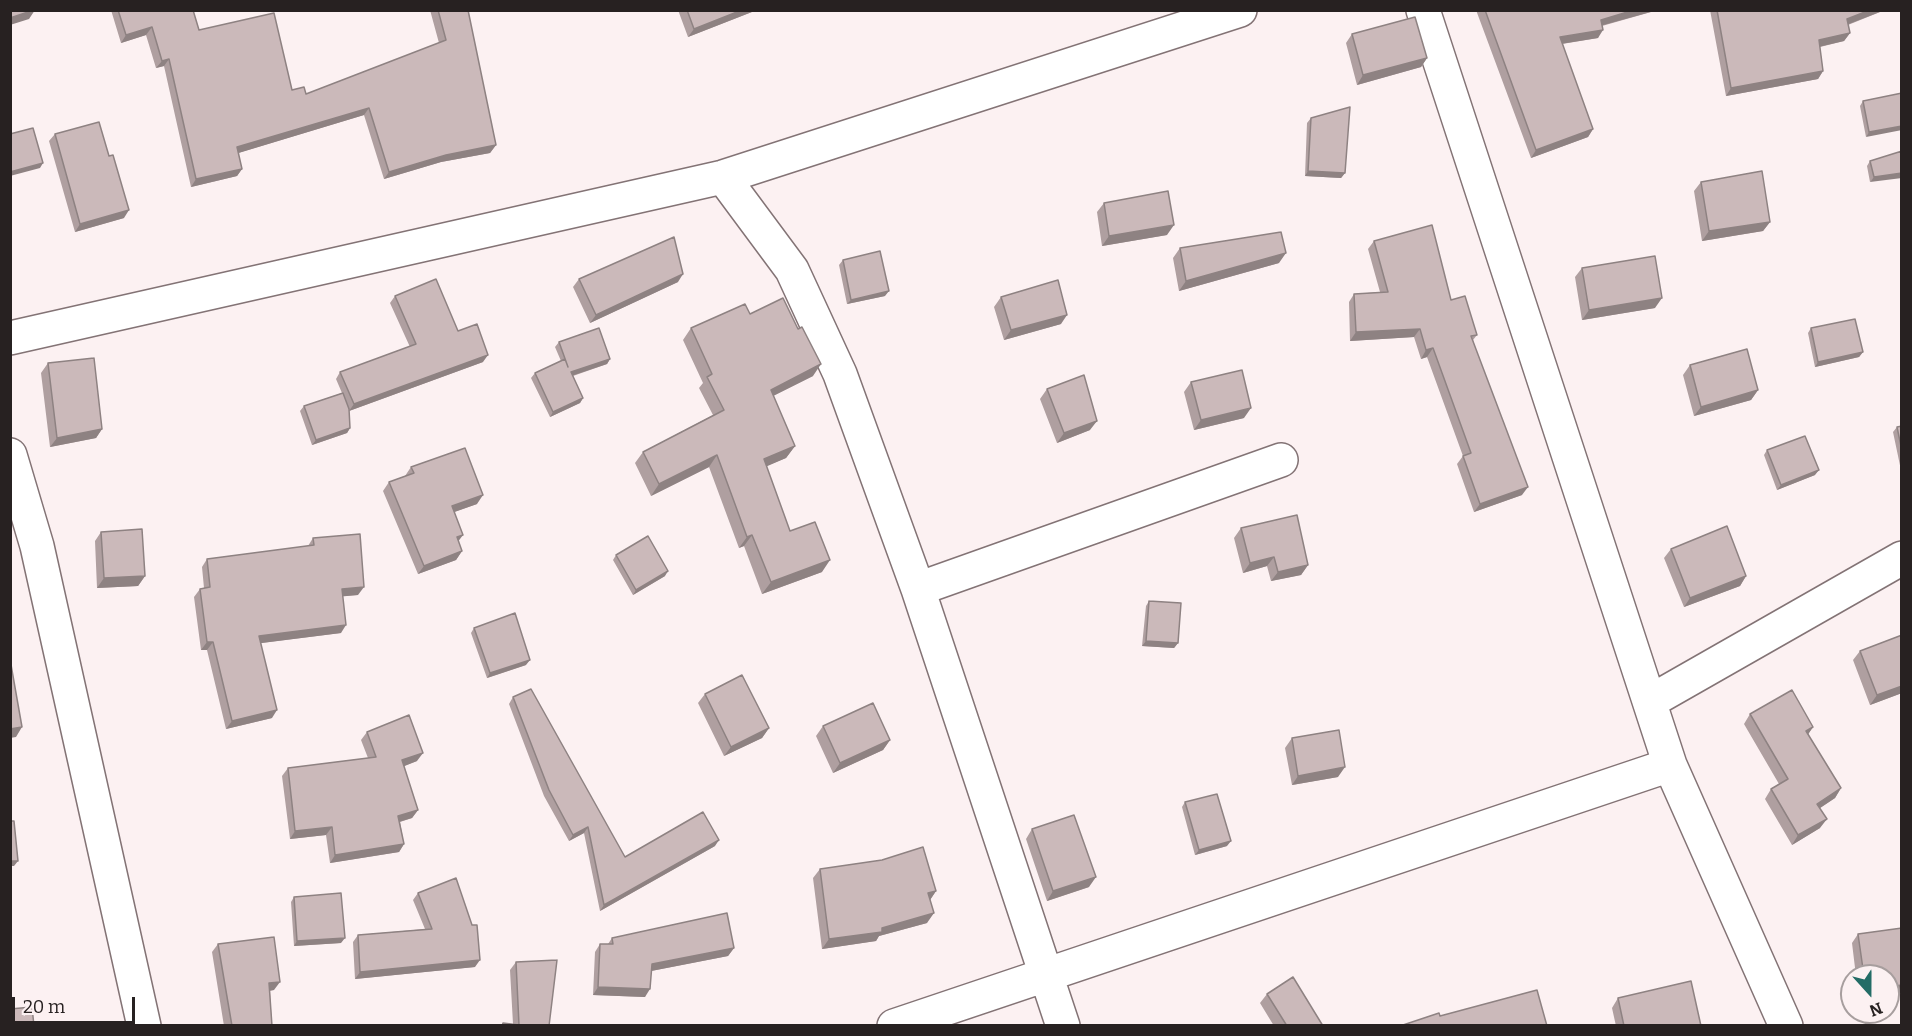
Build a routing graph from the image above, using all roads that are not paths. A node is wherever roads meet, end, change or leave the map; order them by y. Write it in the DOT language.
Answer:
graph roads {
  1 [pos="1240,10"];
  2 [pos="1423,10"];
  3 [pos="723,177"];
  4 [pos="10,338"];
  5 [pos="10,455"];
  6 [pos="1281,460"];
  7 [pos="1902,558"];
  8 [pos="918,589"];
  9 [pos="1651,701"];
  10 [pos="1670,765"];
  11 [pos="1046,976"];
  12 [pos="144,1026"];
  13 [pos="894,1026"];
  14 [pos="1063,1026"];
  15 [pos="1786,1026"];
  1 -- 3 [label="street"];
  2 -- 9 [label="street"];
  3 -- 4 [label="street"];
  3 -- 8 [label="street"];
  5 -- 12 [label="street"];
  6 -- 8 [label="street"];
  7 -- 9 [label="street"];
  8 -- 11 [label="street"];
  9 -- 10 [label="street"];
  10 -- 11 [label="street"];
  10 -- 15 [label="street"];
  11 -- 13 [label="street"];
  11 -- 14 [label="street"];
}
